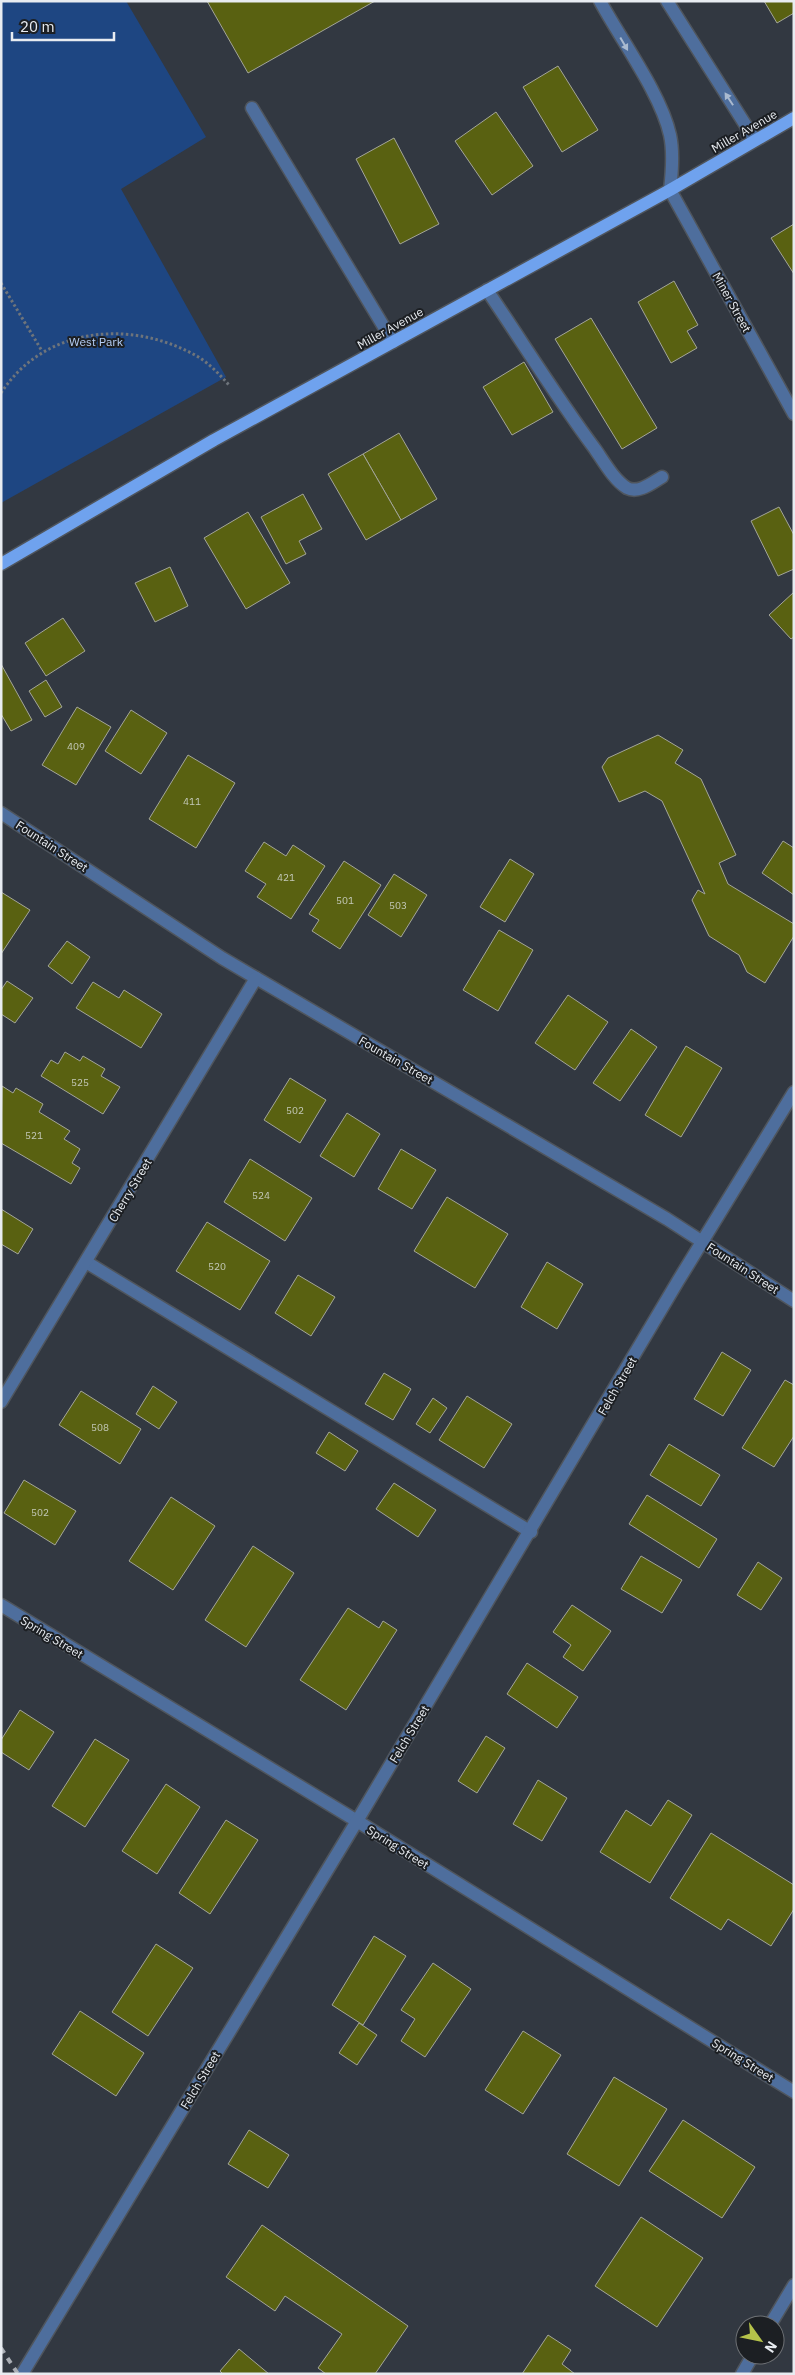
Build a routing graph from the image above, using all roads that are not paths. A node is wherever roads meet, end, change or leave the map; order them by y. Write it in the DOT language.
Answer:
graph roads {
  1 [pos="600,1"];
  2 [pos="667,1"];
  3 [pos="252,108"];
  4 [pos="794,118"];
  5 [pos="755,140"];
  6 [pos="670,190"];
  7 [pos="487,290"];
  8 [pos="393,342"];
  9 [pos="794,414"];
  10 [pos="662,477"];
  11 [pos="1,564"];
  12 [pos="1,813"];
  13 [pos="256,978"];
  14 [pos="794,1092"];
  15 [pos="704,1242"];
  16 [pos="86,1262"];
  17 [pos="794,1301"];
  18 [pos="1,1402"];
  19 [pos="531,1532"];
  20 [pos="1,1606"];
  21 [pos="357,1821"];
  22 [pos="794,2092"];
  23 [pos="794,2285"];
  24 [pos="776,2315"];
  25 [pos="22,2374"];
  1 -- 6 [label="street, one-way"];
  5 -- 2 [label="street, one-way"];
  3 -- 8 [label="street"];
  4 -- 5 [label="main road, Miller Avenue"];
  5 -- 6 [label="main road, Miller Avenue"];
  6 -- 7 [label="main road, Miller Avenue"];
  6 -- 9 [label="street, Miner Street"];
  7 -- 8 [label="main road, Miller Avenue"];
  7 -- 10 [label="street"];
  8 -- 11 [label="main road, Miller Avenue"];
  12 -- 13 [label="street, Fountain Street"];
  13 -- 15 [label="street, Fountain Street"];
  13 -- 16 [label="street, Cherry Street"];
  14 -- 15 [label="street, Felch Street"];
  15 -- 17 [label="street, Fountain Street"];
  15 -- 19 [label="street, Felch Street"];
  16 -- 18 [label="street, Cherry Street"];
  16 -- 19 [label="street"];
  19 -- 21 [label="street, Felch Street"];
  20 -- 21 [label="street, Spring Street"];
  21 -- 22 [label="street, Spring Street"];
  21 -- 25 [label="street, Felch Street"];
  23 -- 24 [label="street"];
}
